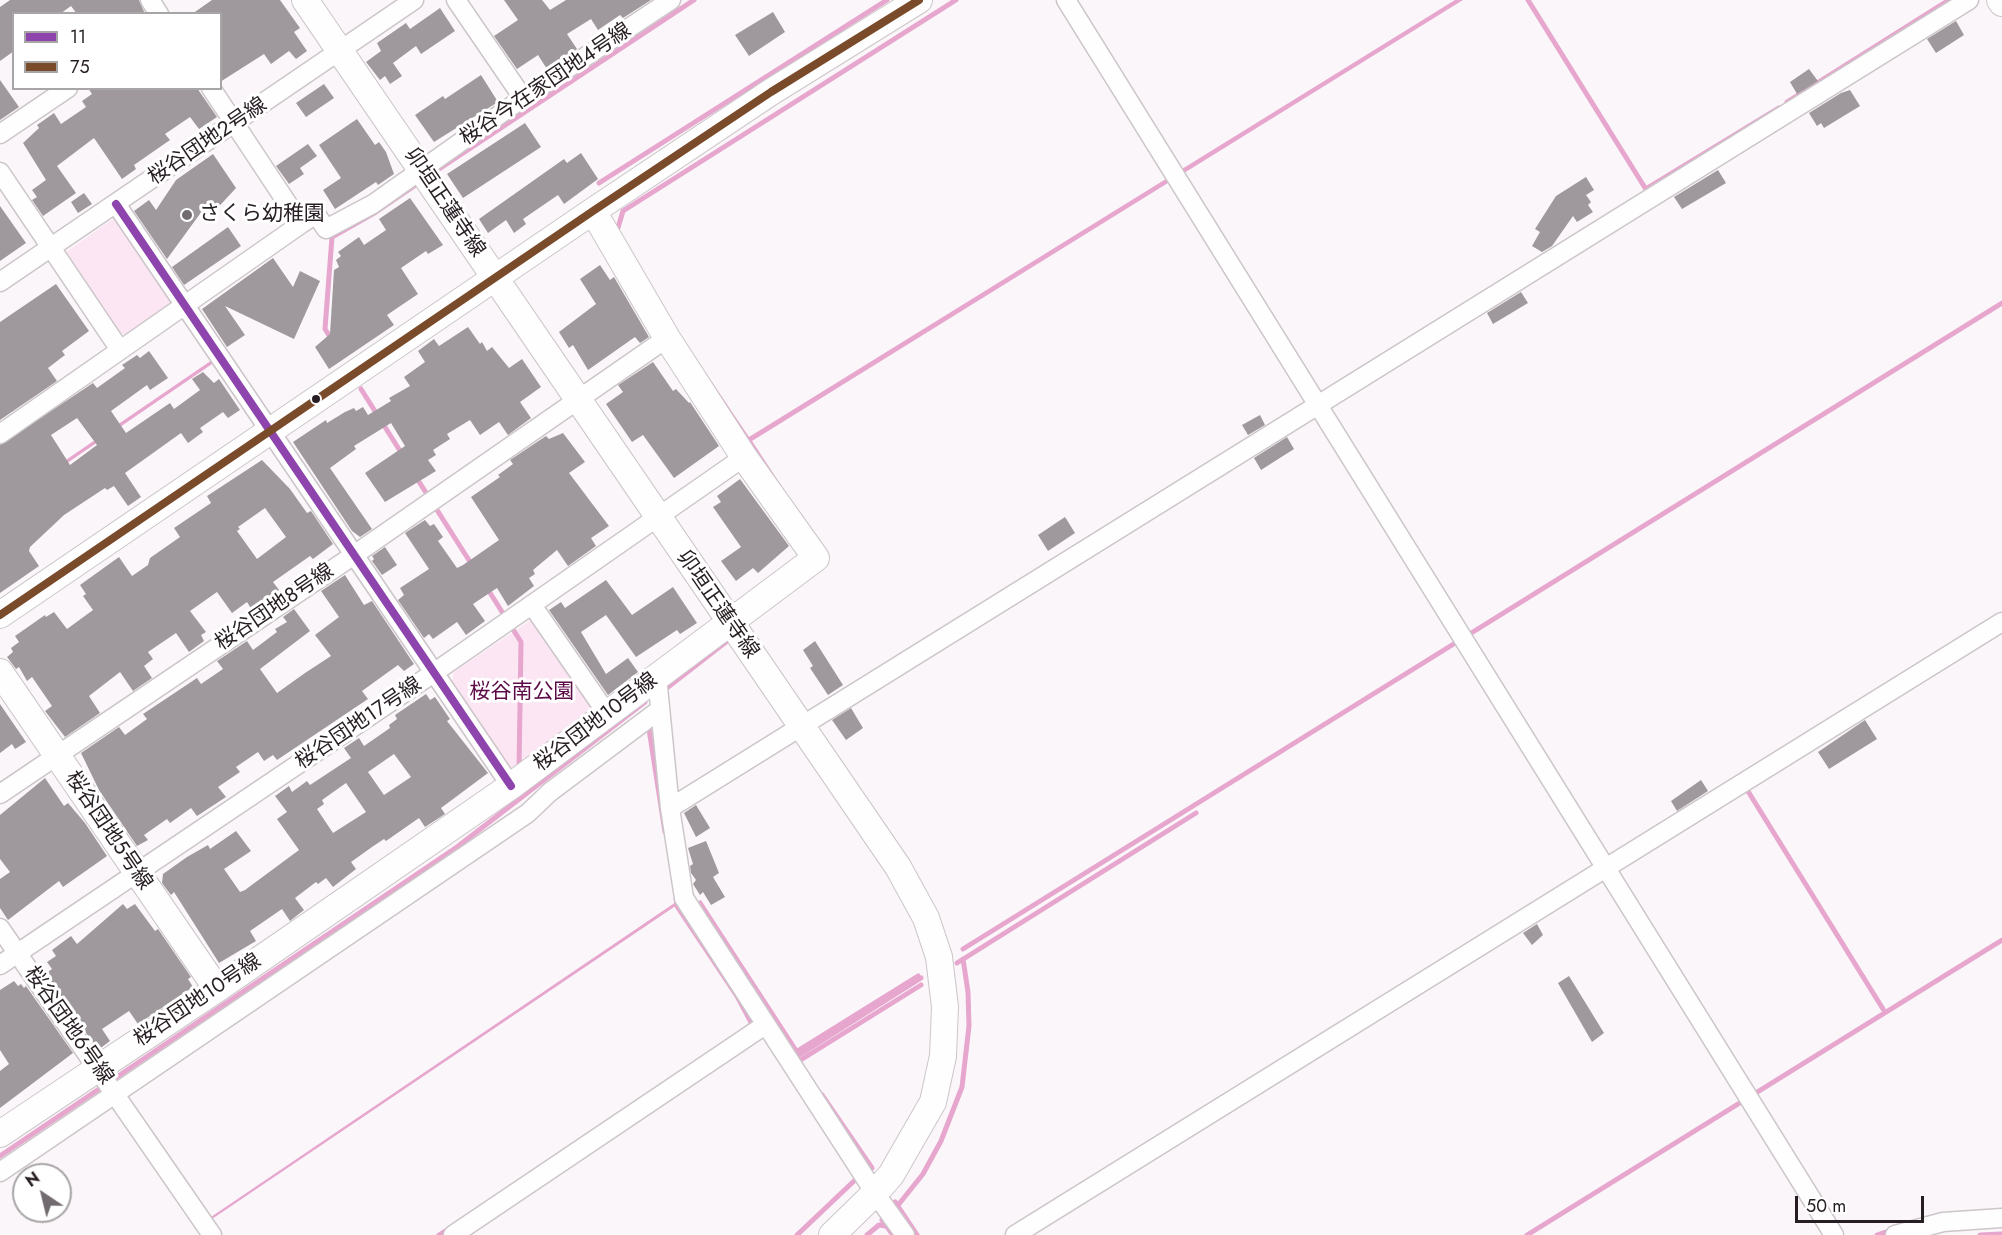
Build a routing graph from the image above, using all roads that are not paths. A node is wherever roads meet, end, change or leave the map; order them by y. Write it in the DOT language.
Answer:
graph roads {
  1 [pos="304,0"];
  2 [pos="414,0"];
  3 [pos="456,0"];
  4 [pos="671,0"];
  5 [pos="919,0"];
  6 [pos="1066,0"];
  7 [pos="1969,0"];
  8 [pos="340,51"];
  9 [pos="65,90"];
  10 [pos="212,90"];
  11 [pos="523,98"];
  12 [pos="236,124"];
  13 [pos="0,134"];
  14 [pos="422,170"];
  15 [pos="0,172"];
  16 [pos="116,204"];
  17 [pos="593,211"];
  18 [pos="301,224"];
  19 [pos="51,247"];
  20 [pos="496,278"];
  21 [pos="0,282"];
  22 [pos="185,305"];
  23 [pos="667,338"];
  24 [pos="120,350"];
  25 [pos="576,399"];
  26 [pos="1317,405"];
  27 [pos="271,431"];
  28 [pos="0,434"];
  29 [pos="744,457"];
  30 [pos="657,518"];
  31 [pos="354,555"];
  32 [pos="532,605"];
  33 [pos="0,615"];
  34 [pos="2002,622"];
  35 [pos="729,623"];
  36 [pos="0,672"];
  37 [pos="435,672"];
  38 [pos="657,677"];
  39 [pos="658,711"];
  40 [pos="608,715"];
  41 [pos="801,726"];
  42 [pos="56,755"];
  43 [pos="511,786"];
  44 [pos="0,794"];
  45 [pos="670,808"];
  46 [pos="1605,868"];
  47 [pos="137,874"];
  48 [pos="0,928"];
  49 [pos="18,953"];
  50 [pos="0,965"];
  51 [pos="217,989"];
  52 [pos="765,1025"];
  53 [pos="107,1081"];
  54 [pos="0,1134"];
  55 [pos="0,1172"];
  56 [pos="875,1193"];
  57 [pos="2002,1218"];
  58 [pos="212,1235"];
  59 [pos="453,1235"];
  60 [pos="832,1235"];
  61 [pos="905,1235"];
  62 [pos="1015,1235"];
  63 [pos="1834,1235"];
  64 [pos="1895,1235"];
  1 -- 8 [label="main road, 卯垣正蓮寺線"];
  2 -- 8 [label="street, 桜谷団地2号線"];
  3 -- 11 [label="street"];
  4 -- 11 [label="street, 桜谷今在家団地4号線"];
  5 -- 17 [label="main road"];
  6 -- 26 [label="street"];
  7 -- 26 [label="street"];
  8 -- 12 [label="street, 桜谷団地2号線"];
  8 -- 14 [label="main road, 卯垣正蓮寺線"];
  9 -- 13 [label="street"];
  10 -- 12 [label="street"];
  11 -- 14 [label="street, 桜谷今在家団地4号線"];
  12 -- 16 [label="street, 桜谷団地2号線"];
  12 -- 18 [label="street"];
  14 -- 18 [label="street, 桜谷今在家団地4号線"];
  14 -- 20 [label="main road, 卯垣正蓮寺線"];
  15 -- 19 [label="street"];
  16 -- 19 [label="street, 桜谷団地2号線"];
  16 -- 22 [label="street"];
  17 -- 20 [label="main road"];
  17 -- 23 [label="main road, 桜谷団地10号線"];
  18 -- 22 [label="street"];
  19 -- 21 [label="street, 桜谷団地2号線"];
  19 -- 24 [label="street"];
  20 -- 25 [label="main road, 卯垣正蓮寺線"];
  20 -- 27 [label="main road"];
  22 -- 24 [label="street"];
  22 -- 27 [label="street"];
  23 -- 25 [label="street, 桜谷団地8号線"];
  23 -- 29 [label="main road, 桜谷団地10号線"];
  24 -- 28 [label="street"];
  25 -- 30 [label="main road, 卯垣正蓮寺線"];
  25 -- 31 [label="street, 桜谷団地8号線"];
  26 -- 41 [label="street"];
  26 -- 46 [label="street"];
  27 -- 31 [label="street"];
  27 -- 33 [label="main road"];
  29 -- 30 [label="street, 桜谷団地17号線"];
  29 -- 35 [label="main road, 桜谷団地10号線"];
  30 -- 32 [label="street, 桜谷団地17号線"];
  30 -- 35 [label="main road, 卯垣正蓮寺線"];
  31 -- 37 [label="street"];
  31 -- 42 [label="street, 桜谷団地8号線"];
  32 -- 37 [label="street, 桜谷団地17号線"];
  32 -- 40 [label="street"];
  34 -- 46 [label="street"];
  35 -- 38 [label="main road, 桜谷団地10号線"];
  35 -- 41 [label="main road, 卯垣正蓮寺線"];
  36 -- 42 [label="main road, 桜谷団地5号線"];
  37 -- 43 [label="street"];
  37 -- 47 [label="street, 桜谷団地17号線"];
  38 -- 39 [label="street"];
  38 -- 40 [label="main road, 桜谷団地10号線"];
  39 -- 45 [label="street"];
  39 -- 53 [label="street"];
  40 -- 43 [label="main road, 桜谷団地10号線"];
  41 -- 45 [label="street"];
  41 -- 56 [label="main road, 卯垣正蓮寺線"];
  42 -- 44 [label="street, 桜谷団地8号線"];
  42 -- 47 [label="main road, 桜谷団地5号線"];
  43 -- 51 [label="main road, 桜谷団地10号線"];
  45 -- 52 [label="street"];
  46 -- 62 [label="street"];
  46 -- 63 [label="street"];
  47 -- 49 [label="street, 桜谷団地17号線"];
  47 -- 51 [label="main road, 桜谷団地5号線"];
  48 -- 49 [label="street, 桜谷団地6号線"];
  49 -- 50 [label="street, 桜谷団地17号線"];
  49 -- 53 [label="street, 桜谷団地6号線"];
  51 -- 53 [label="main road, 桜谷団地10号線"];
  52 -- 56 [label="street"];
  52 -- 59 [label="street"];
  53 -- 54 [label="main road, 桜谷団地10号線"];
  53 -- 55 [label="street"];
  53 -- 58 [label="street, 桜谷団地6号線"];
  56 -- 60 [label="main road, 卯垣正蓮寺線"];
  56 -- 61 [label="street"];
  57 -- 64 [label="street"];
}
